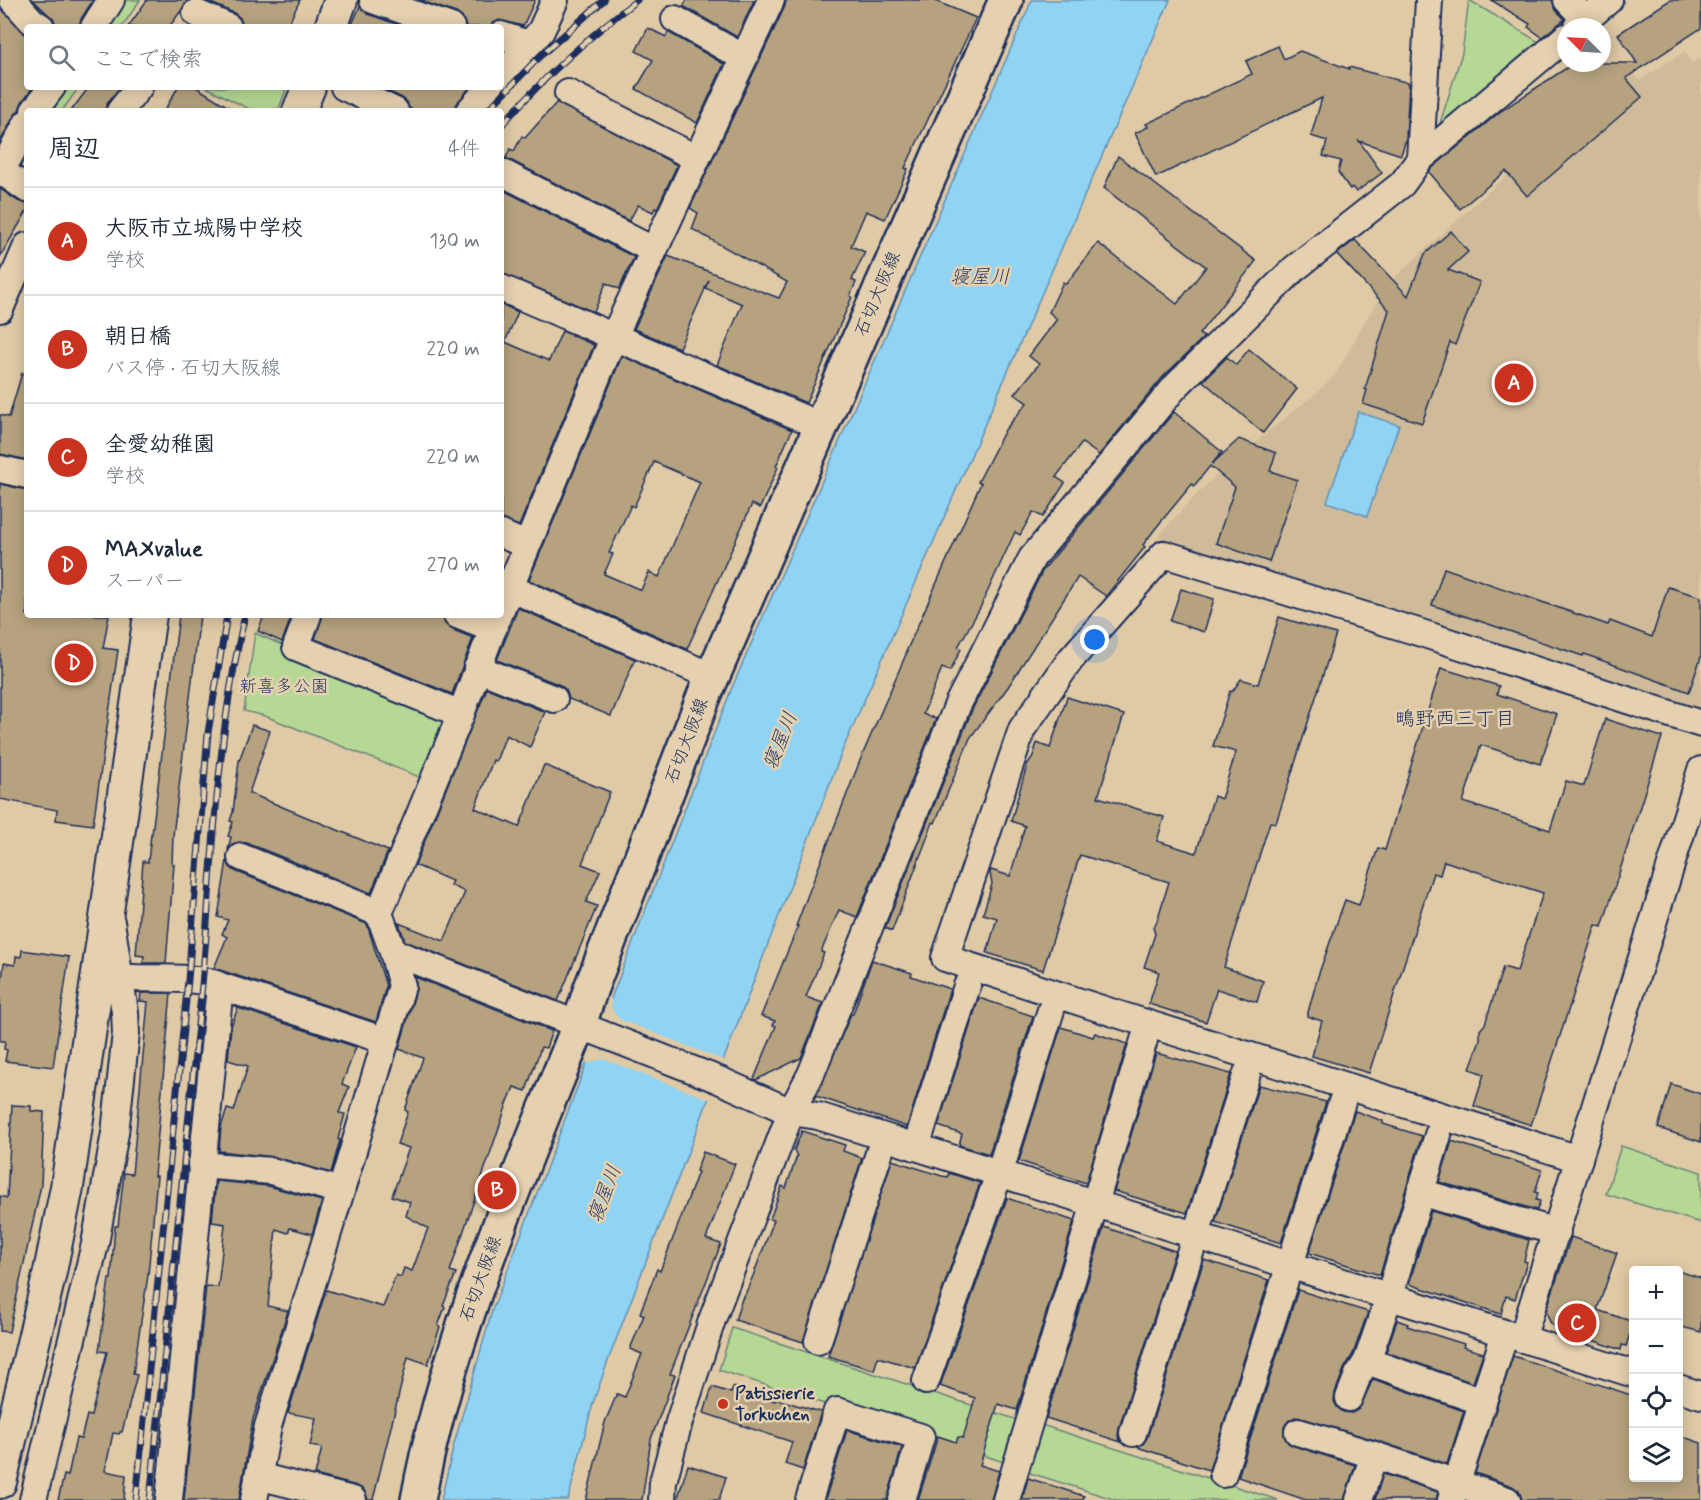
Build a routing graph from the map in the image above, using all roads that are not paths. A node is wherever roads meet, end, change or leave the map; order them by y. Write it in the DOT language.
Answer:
graph roads {
  1 [pos="13,0"];
  2 [pos="341,0"];
  3 [pos="373,0"];
  4 [pos="555,0"];
  5 [pos="771,0"];
  6 [pos="1006,0"];
  7 [pos="1429,0"];
  8 [pos="1568,0"];
  9 [pos="1609,0"];
  10 [pos="108,1"];
  11 [pos="195,13"];
  12 [pos="1578,18"];
  13 [pos="1589,18"];
  14 [pos="675,19"];
  15 [pos="36,24"];
  16 [pos="96,24"];
  17 [pos="221,24"];
  18 [pos="332,24"];
  19 [pos="442,24"];
  20 [pos="504,36"];
  21 [pos="528,44"];
  22 [pos="1557,45"];
  23 [pos="744,58"];
  24 [pos="504,72"];
  25 [pos="50,90"];
  26 [pos="137,90"];
  27 [pos="308,90"];
  28 [pos="350,90"];
  29 [pos="487,90"];
  30 [pos="568,93"];
  31 [pos="36,108"];
  32 [pos="122,108"];
  33 [pos="300,108"];
  34 [pos="389,108"];
  35 [pos="472,108"];
  36 [pos="24,129"];
  37 [pos="696,158"];
  38 [pos="1420,159"];
  39 [pos="1,172"];
  40 [pos="504,174"];
  41 [pos="24,187"];
  42 [pos="653,250"];
  43 [pos="24,253"];
  44 [pos="504,289"];
  45 [pos="0,309"];
  46 [pos="614,336"];
  47 [pos="821,426"];
  48 [pos="0,469"];
  49 [pos="24,474"];
  50 [pos="504,535"];
  51 [pos="526,545"];
  52 [pos="504,600"];
  53 [pos="504,611"];
  54 [pos="150,618"];
  55 [pos="307,618"];
  56 [pos="497,618"];
  57 [pos="477,668"];
  58 [pos="713,677"];
  59 [pos="554,699"];
  60 [pos="461,714"];
  61 [pos="1701,724"];
  62 [pos="1701,770"];
  63 [pos="241,857"];
  64 [pos="108,901"];
  65 [pos="379,913"];
  66 [pos="393,952"];
  67 [pos="132,978"];
  68 [pos="220,986"];
  69 [pos="967,986"];
  70 [pos="1050,1010"];
  71 [pos="586,1029"];
  72 [pos="1144,1040"];
  73 [pos="386,1041"];
  74 [pos="1247,1072"];
  75 [pos="1342,1102"];
  76 [pos="791,1113"];
  77 [pos="1438,1135"];
  78 [pos="884,1138"];
  79 [pos="916,1147"];
  80 [pos="1579,1159"];
  81 [pos="201,1165"];
  82 [pos="999,1174"];
  83 [pos="341,1191"];
  84 [pos="1420,1192"];
  85 [pos="1093,1203"];
  86 [pos="1557,1232"];
  87 [pos="1196,1236"];
  88 [pos="56,1241"];
  89 [pos="1289,1265"];
  90 [pos="1389,1297"];
  91 [pos="1514,1336"];
  92 [pos="818,1341"];
  93 [pos="70,1345"];
  94 [pos="1367,1361"];
  95 [pos="1629,1372"];
  96 [pos="926,1381"];
  97 [pos="1683,1390"];
  98 [pos="1701,1395"];
  99 [pos="1350,1398"];
  100 [pos="1483,1402"];
  101 [pos="1298,1432"];
  102 [pos="1133,1433"];
  103 [pos="1374,1455"];
  104 [pos="1223,1474"];
  105 [pos="0,1482"];
  106 [pos="256,1488"];
  107 [pos="1453,1491"];
  108 [pos="33,1500"];
  109 [pos="169,1500"];
  110 [pos="353,1500"];
  111 [pos="418,1500"];
  112 [pos="662,1500"];
  113 [pos="809,1500"];
  114 [pos="902,1500"];
  115 [pos="1006,1500"];
  116 [pos="1359,1500"];
  117 [pos="1507,1500"];
  1 -- 15 [label="street"];
  2 -- 18 [label="street"];
  3 -- 19 [label="street"];
  4 -- 21 [label="street"];
  5 -- 23 [label="street"];
  6 -- 47 [label="main road, 石切大阪線"];
  7 -- 38 [label="street"];
  8 -- 12 [label="street"];
  9 -- 13 [label="street"];
  10 -- 16 [label="street"];
  11 -- 17 [label="street"];
  14 -- 23 [label="street"];
  20 -- 21 [label="street"];
  21 -- 24 [label="street"];
  22 -- 38 [label="street"];
  23 -- 37 [label="street"];
  25 -- 31 [label="street"];
  26 -- 32 [label="street"];
  27 -- 33 [label="street"];
  28 -- 34 [label="street"];
  29 -- 35 [label="street"];
  30 -- 37 [label="street"];
  36 -- 39 [label="street"];
  37 -- 42 [label="street"];
  38 -- 76 [label="street"];
  39 -- 41 [label="street"];
  40 -- 42 [label="street"];
  42 -- 46 [label="street"];
  43 -- 45 [label="street"];
  44 -- 46 [label="street"];
  46 -- 47 [label="street"];
  46 -- 51 [label="street"];
  47 -- 58 [label="main road, 石切大阪線"];
  48 -- 49 [label="street"];
  50 -- 51 [label="street"];
  51 -- 52 [label="street"];
  53 -- 58 [label="street"];
  54 -- 64 [label="street"];
  55 -- 60 [label="street"];
  56 -- 57 [label="street"];
  57 -- 59 [label="street"];
  57 -- 60 [label="street"];
  58 -- 71 [label="main road, 石切大阪線"];
  60 -- 65 [label="street"];
  61 -- 80 [label="street"];
  62 -- 80 [label="street"];
  63 -- 65 [label="street"];
  64 -- 88 [label="street"];
  64 -- 93 [label="street"];
  65 -- 66 [label="street"];
  66 -- 71 [label="street"];
  66 -- 73 [label="street"];
  67 -- 68 [label="street"];
  68 -- 73 [label="street"];
  68 -- 81 [label="street"];
  69 -- 79 [label="street"];
  70 -- 82 [label="street"];
  71 -- 76 [label="street"];
  71 -- 111 [label="main road, 石切大阪線"];
  72 -- 85 [label="street"];
  73 -- 83 [label="street"];
  74 -- 87 [label="street"];
  75 -- 89 [label="street"];
  76 -- 78 [label="street"];
  76 -- 112 [label="street"];
  77 -- 84 [label="street"];
  78 -- 79 [label="street"];
  78 -- 92 [label="street"];
  79 -- 82 [label="street"];
  80 -- 86 [label="street"];
  81 -- 83 [label="street"];
  81 -- 109 [label="street"];
  82 -- 85 [label="street"];
  82 -- 96 [label="street"];
  83 -- 106 [label="street"];
  84 -- 86 [label="street"];
  84 -- 90 [label="street"];
  85 -- 87 [label="street"];
  85 -- 115 [label="street"];
  86 -- 91 [label="street"];
  87 -- 89 [label="street"];
  87 -- 102 [label="street"];
  88 -- 93 [label="street"];
  88 -- 105 [label="street"];
  89 -- 90 [label="street"];
  89 -- 104 [label="street"];
  90 -- 91 [label="street"];
  90 -- 94 [label="street"];
  91 -- 95 [label="street"];
  91 -- 100 [label="street"];
  93 -- 108 [label="street"];
  94 -- 99 [label="street"];
  94 -- 100 [label="street"];
  97 -- 98 [label="street"];
  100 -- 107 [label="street"];
  101 -- 103 [label="street"];
  103 -- 107 [label="street"];
  103 -- 116 [label="street"];
  106 -- 110 [label="street"];
  107 -- 117 [label="street"];
  113 -- 114 [label="street"];
}
